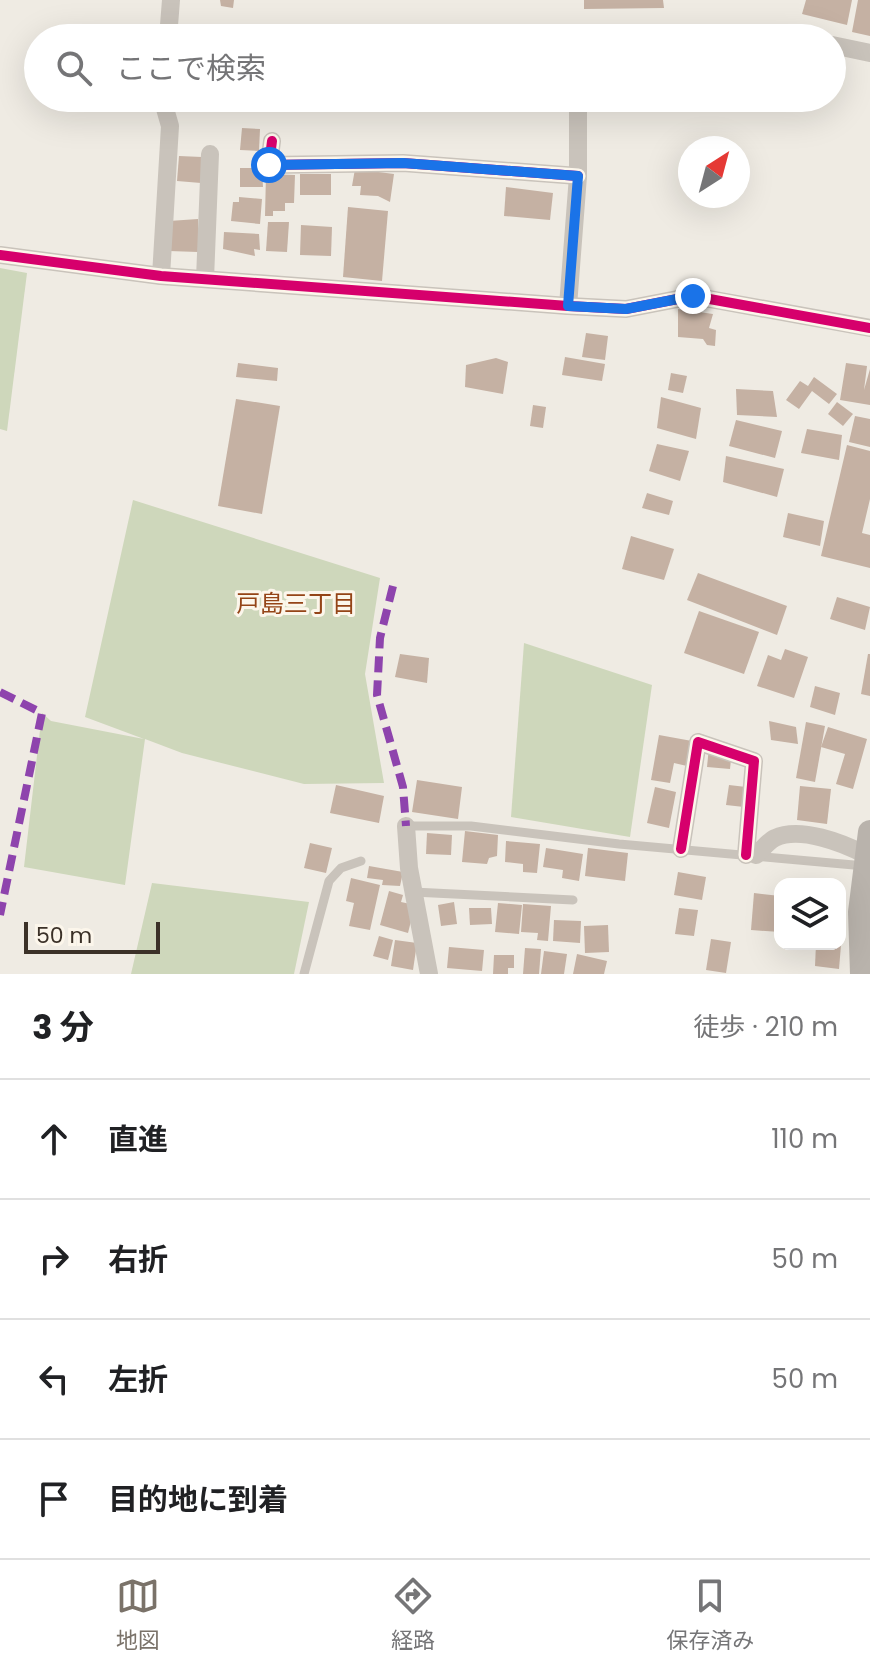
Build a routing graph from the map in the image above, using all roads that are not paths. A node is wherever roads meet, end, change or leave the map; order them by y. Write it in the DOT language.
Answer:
graph roads {
  1 [pos="171,0"];
  2 [pos="169,24"];
  3 [pos="846,48"];
  4 [pos="870,53"];
  5 [pos="166,112"];
  6 [pos="578,112"];
  7 [pos="272,141"];
  8 [pos="210,154"];
  9 [pos="578,176"];
  10 [pos="0,255"];
  11 [pos="161,276"];
  12 [pos="205,279"];
  13 [pos="568,306"];
  14 [pos="870,328"];
  15 [pos="406,826"];
  16 [pos="681,849"];
  17 [pos="867,851"];
  18 [pos="751,855"];
  19 [pos="361,861"];
  20 [pos="413,892"];
  21 [pos="573,900"];
  22 [pos="863,960"];
  23 [pos="304,974"];
  24 [pos="429,974"];
  1 -- 2 [label="street"];
  3 -- 4 [label="street"];
  5 -- 11 [label="street"];
  6 -- 9 [label="street"];
  7 -- 9 [label="street"];
  8 -- 12 [label="street"];
  9 -- 13 [label="street"];
  10 -- 11 [label="street"];
  11 -- 12 [label="street"];
  12 -- 13 [label="street"];
  13 -- 14 [label="street"];
  15 -- 16 [label="lane"];
  15 -- 20 [label="street"];
  16 -- 18 [label="lane"];
  16 -- 18 [label="street"];
  17 -- 18 [label="street"];
  17 -- 22 [label="main road"];
  19 -- 23 [label="lane"];
  20 -- 21 [label="lane"];
  20 -- 24 [label="street"];
}
